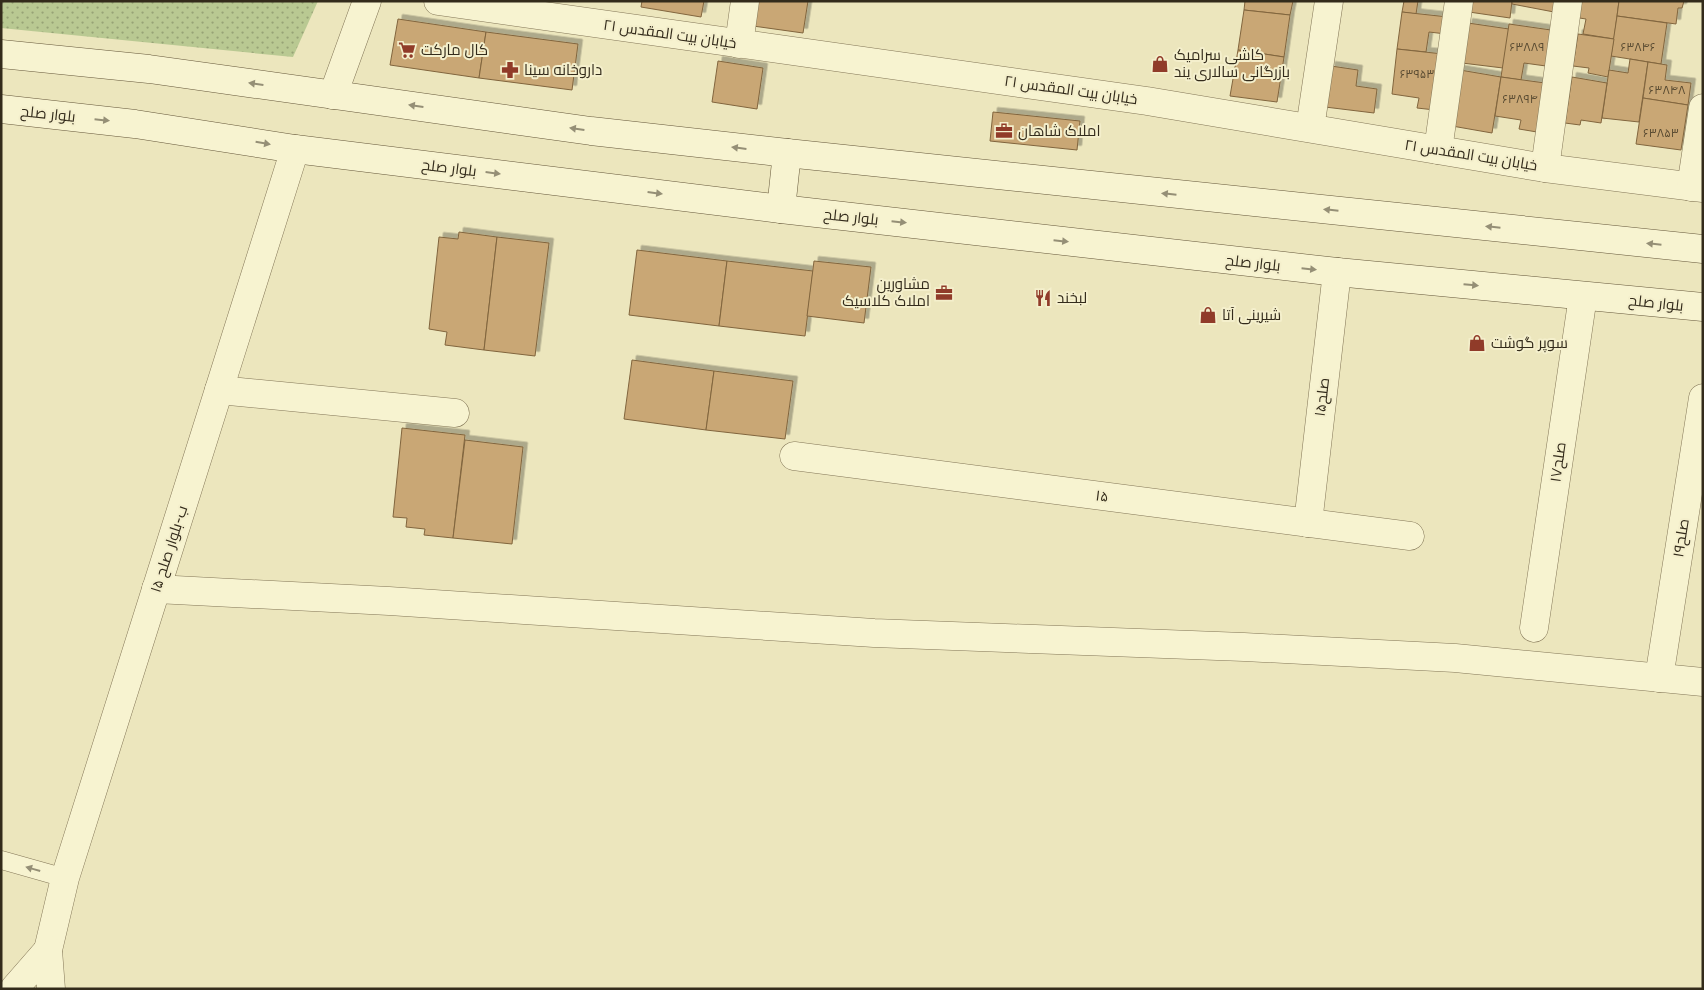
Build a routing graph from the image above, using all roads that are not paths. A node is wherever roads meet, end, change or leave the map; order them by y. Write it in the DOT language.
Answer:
graph roads {
  1 [pos="367,1"];
  2 [pos="438,1"];
  3 [pos="745,1"];
  4 [pos="1329,1"];
  5 [pos="1459,1"];
  6 [pos="1568,1"];
  7 [pos="586,12"];
  8 [pos="739,44"];
  9 [pos="1,54"];
  10 [pos="333,95"];
  11 [pos="1703,108"];
  12 [pos="1,109"];
  13 [pos="1310,128"];
  14 [pos="295,149"];
  15 [pos="1438,150"];
  16 [pos="787,154"];
  17 [pos="1545,168"];
  18 [pos="1697,187"];
  19 [pos="782,209"];
  20 [pos="1703,250"];
  21 [pos="1337,272"];
  22 [pos="1583,296"];
  23 [pos="1703,307"];
  24 [pos="219,390"];
  25 [pos="1703,398"];
  26 [pos="455,413"];
  27 [pos="794,456"];
  28 [pos="1308,523"];
  29 [pos="1410,536"];
  30 [pos="156,589"];
  31 [pos="1534,628"];
  32 [pos="1659,678"];
  33 [pos="1703,682"];
  34 [pos="1,860"];
  35 [pos="65,878"];
  36 [pos="48,950"];
  37 [pos="14,989"];
  38 [pos="51,989"];
  1 -- 10 [label="street"];
  2 -- 7 [label="street, خیابان بیت المقدس ۲۱"];
  3 -- 8 [label="street"];
  4 -- 13 [label="street"];
  5 -- 15 [label="street"];
  6 -- 17 [label="street"];
  7 -- 8 [label="street, خیابان بیت المقدس ۲۱"];
  8 -- 13 [label="street, خیابان بیت المقدس ۲۱"];
  10 -- 9 [label="street, one-way"];
  16 -- 10 [label="street, one-way"];
  11 -- 18 [label="street"];
  12 -- 14 [label="street, بلوار صلح, one-way"];
  13 -- 15 [label="street, خیابان بیت المقدس ۲۱"];
  14 -- 19 [label="street, بلوار صلح, one-way"];
  14 -- 24 [label="street, ۱۵ ب-بلوار صلح"];
  15 -- 17 [label="street, خیابان بیت المقدس ۲۱"];
  16 -- 19 [label="street"];
  20 -- 16 [label="street, one-way"];
  17 -- 18 [label="street, خیابان بیت المقدس ۲۱"];
  19 -- 21 [label="street, بلوار صلح, one-way"];
  21 -- 22 [label="street, بلوار صلح, one-way"];
  21 -- 28 [label="street, صلح۱۵"];
  22 -- 23 [label="street, بلوار صلح"];
  22 -- 31 [label="street, صلح۱۷"];
  24 -- 26 [label="street"];
  24 -- 30 [label="street, ۱۵ ب-بلوار صلح"];
  25 -- 32 [label="street, صلح۱۹"];
  27 -- 28 [label="street, ۱۵"];
  28 -- 29 [label="street, ۱۵"];
  30 -- 32 [label="street"];
  30 -- 35 [label="street, ۱۵ ب-بلوار صلح"];
  32 -- 33 [label="street"];
  35 -- 34 [label="lane, one-way"];
  35 -- 36 [label="street, ۱۵ ب-بلوار صلح"];
  36 -- 37 [label="street"];
  36 -- 38 [label="street"];
}
